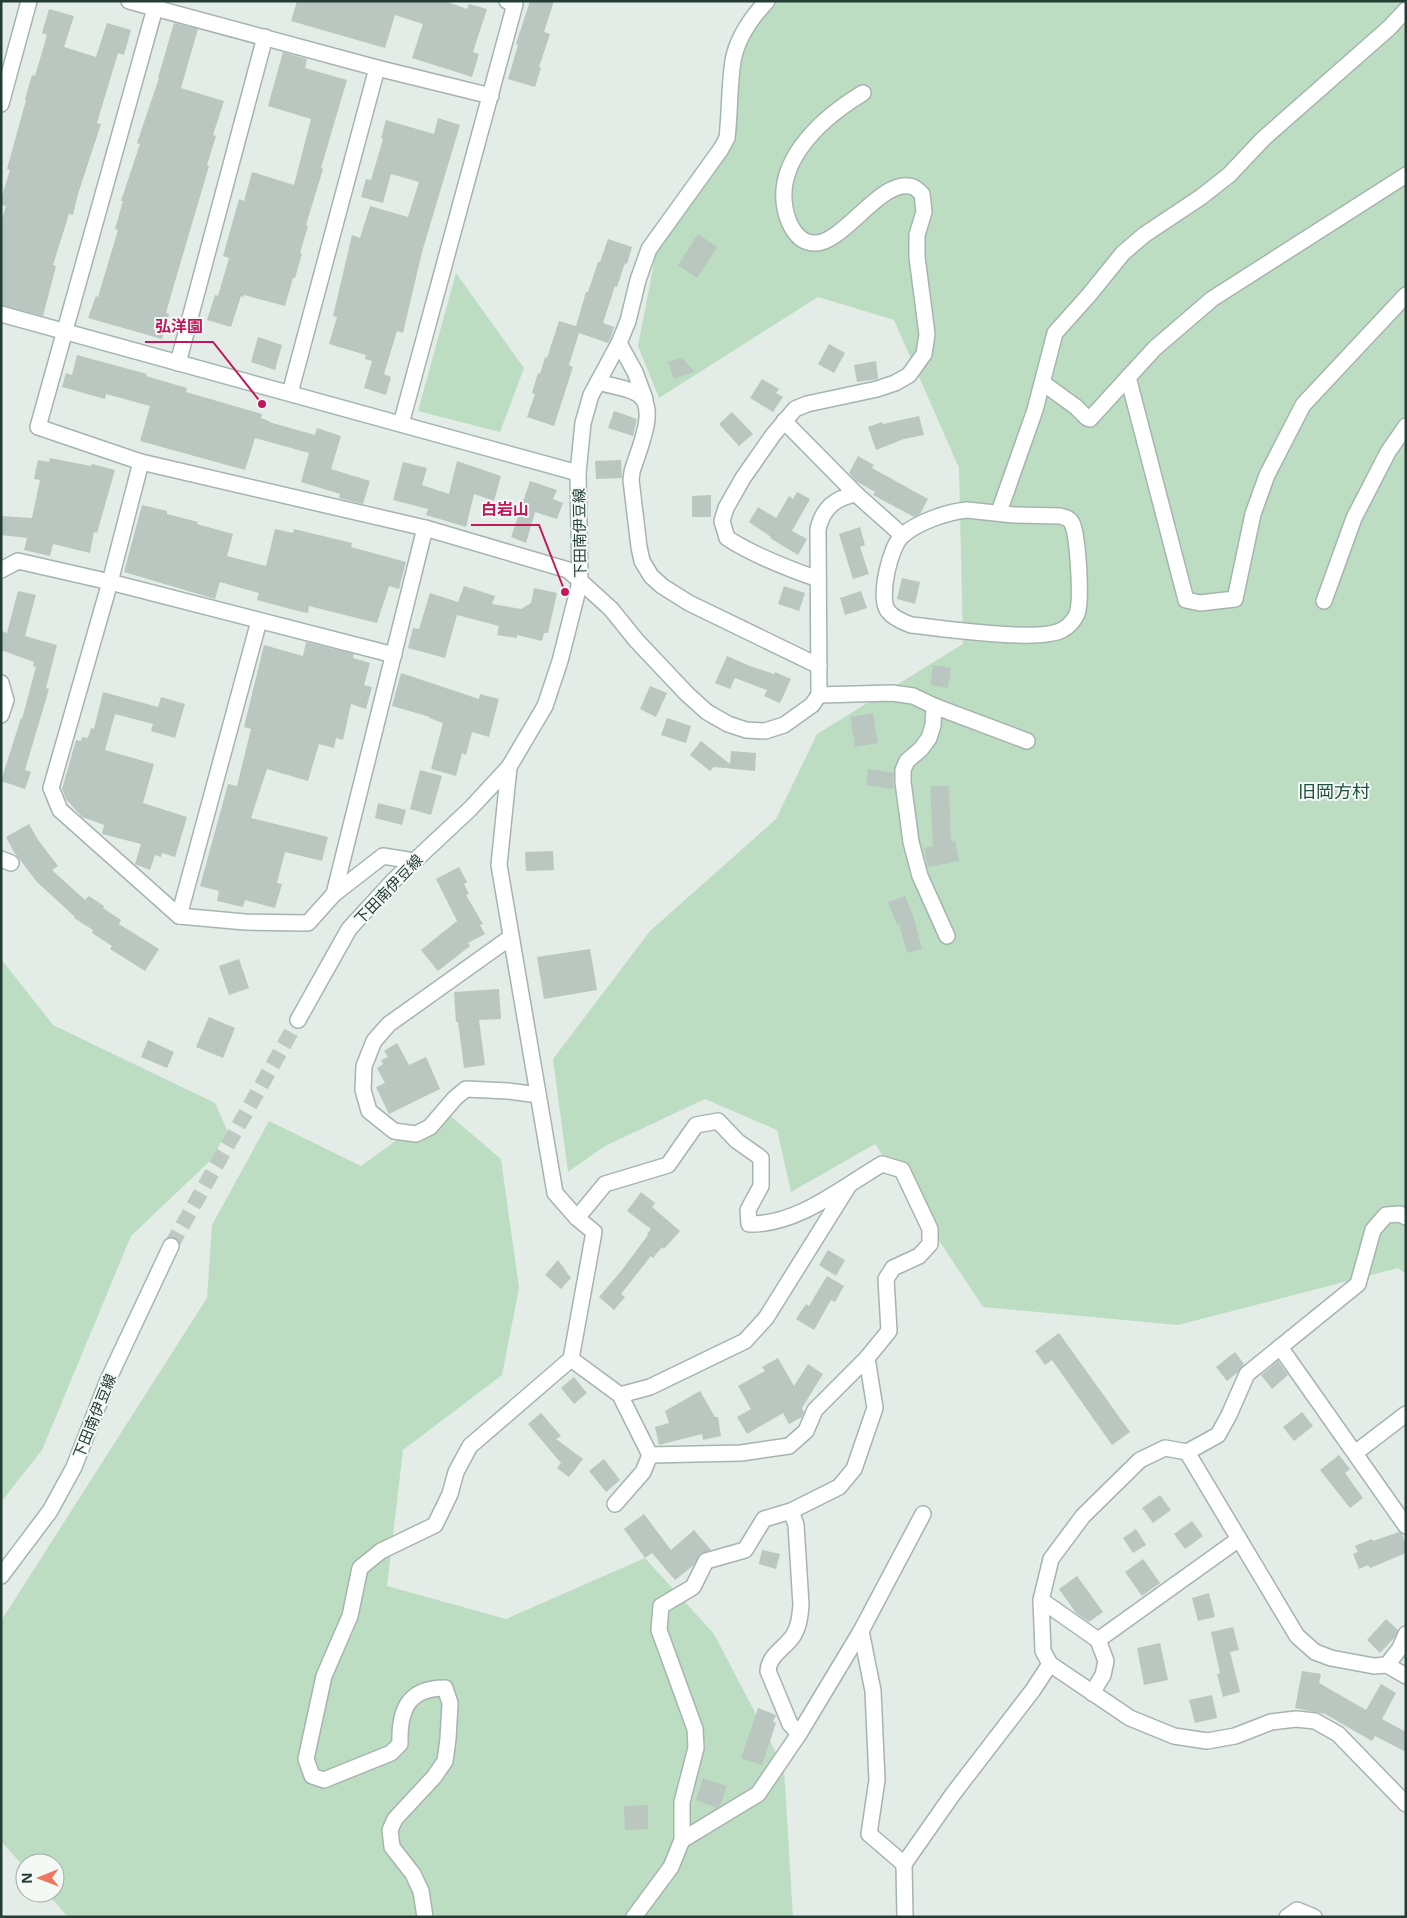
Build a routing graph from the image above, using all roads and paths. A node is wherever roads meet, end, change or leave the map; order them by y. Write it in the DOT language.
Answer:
graph roads {
  1 [pos="29,1"];
  2 [pos="129,1"];
  3 [pos="506,1"];
  4 [pos="767,1"];
  5 [pos="156,5"];
  6 [pos="1406,10"];
  7 [pos="265,38"];
  8 [pos="377,68"];
  9 [pos="863,93"];
  10 [pos="491,96"];
  11 [pos="1,104"];
  12 [pos="1406,175"];
  13 [pos="1406,295"];
  14 [pos="1,314"];
  15 [pos="64,332"];
  16 [pos="619,343"];
  17 [pos="178,363"];
  18 [pos="1128,377"];
  19 [pos="598,382"];
  20 [pos="1042,383"];
  21 [pos="290,393"];
  22 [pos="645,399"];
  23 [pos="784,421"];
  24 [pos="401,424"];
  25 [pos="1406,426"];
  26 [pos="141,462"];
  27 [pos="578,473"];
  28 [pos="856,494"];
  29 [pos="999,512"];
  30 [pos="425,528"];
  31 [pos="902,535"];
  32 [pos="1,570"];
  33 [pos="818,579"];
  34 [pos="110,582"];
  35 [pos="580,582"];
  36 [pos="1324,601"];
  37 [pos="259,621"];
  38 [pos="394,654"];
  39 [pos="819,666"];
  40 [pos="1,683"];
  41 [pos="819,694"];
  42 [pos="934,706"];
  43 [pos="1,715"];
  44 [pos="1026,741"];
  45 [pos="509,767"];
  46 [pos="414,861"];
  47 [pos="334,894"];
  48 [pos="179,916"];
  49 [pos="947,936"];
  50 [pos="511,937"];
  51 [pos="298,1020"];
  52 [pos="538,1095"];
  53 [pos="852,1182"];
  54 [pos="1406,1217"];
  55 [pos="577,1218"];
  56 [pos="171,1246"];
  57 [pos="1280,1347"];
  58 [pos="867,1358"];
  59 [pos="571,1359"];
  60 [pos="620,1395"];
  61 [pos="1406,1414"];
  62 [pos="1187,1452"];
  63 [pos="1355,1453"];
  64 [pos="650,1455"];
  65 [pos="615,1504"];
  66 [pos="791,1512"];
  67 [pos="923,1514"];
  68 [pos="1406,1526"];
  69 [pos="1240,1539"];
  70 [pos="1,1576"];
  71 [pos="1041,1600"];
  72 [pos="861,1631"];
  73 [pos="1406,1634"];
  74 [pos="1098,1640"];
  75 [pos="1050,1664"];
  76 [pos="1387,1665"];
  77 [pos="1406,1676"];
  78 [pos="1092,1694"];
  79 [pos="799,1734"];
  80 [pos="1406,1804"];
  81 [pos="682,1840"];
  82 [pos="904,1864"];
  83 [pos="906,1916"];
  84 [pos="425,1917"];
  85 [pos="634,1917"];
  86 [pos="1287,1917"];
  87 [pos="1314,1917"];
  1 -- 11 [label="street"];
  2 -- 5 [label="street"];
  3 -- 10 [label="street"];
  4 -- 16 [label="street, 下田南伊豆線"];
  5 -- 7 [label="street"];
  5 -- 15 [label="street"];
  6 -- 20 [label="street"];
  7 -- 8 [label="street"];
  7 -- 17 [label="street"];
  8 -- 10 [label="street"];
  8 -- 21 [label="street"];
  9 -- 23 [label="street"];
  10 -- 24 [label="street"];
  12 -- 18 [label="street"];
  13 -- 18 [label="street"];
  14 -- 15 [label="street"];
  15 -- 17 [label="street"];
  15 -- 26 [label="street"];
  16 -- 19 [label="street, 下田南伊豆線"];
  16 -- 22 [label="street"];
  17 -- 21 [label="street"];
  18 -- 20 [label="street"];
  19 -- 22 [label="street"];
  19 -- 27 [label="street, 下田南伊豆線"];
  20 -- 29 [label="street"];
  21 -- 24 [label="street"];
  22 -- 39 [label="street"];
  23 -- 28 [label="street"];
  23 -- 33 [label="street"];
  24 -- 27 [label="street"];
  25 -- 36 [label="street"];
  26 -- 30 [label="street"];
  26 -- 34 [label="street"];
  27 -- 35 [label="street, 下田南伊豆線"];
  28 -- 31 [label="street"];
  28 -- 33 [label="street"];
  29 -- 31 [label="street"];
  29 -- 31 [label="street"];
  30 -- 35 [label="street"];
  30 -- 38 [label="street"];
  32 -- 34 [label="street"];
  33 -- 39 [label="street"];
  34 -- 37 [label="street"];
  34 -- 48 [label="street"];
  35 -- 41 [label="street"];
  35 -- 45 [label="street, 下田南伊豆線"];
  37 -- 38 [label="street"];
  37 -- 48 [label="street"];
  38 -- 47 [label="street"];
  39 -- 41 [label="street"];
  40 -- 43 [label="street"];
  41 -- 42 [label="street"];
  42 -- 44 [label="street"];
  42 -- 49 [label="street"];
  45 -- 46 [label="street, 下田南伊豆線"];
  45 -- 50 [label="street"];
  46 -- 47 [label="street"];
  46 -- 51 [label="street, 下田南伊豆線"];
  47 -- 48 [label="street"];
  50 -- 52 [label="street"];
  50 -- 52 [label="street"];
  52 -- 55 [label="street"];
  53 -- 55 [label="street"];
  53 -- 58 [label="street"];
  53 -- 60 [label="street"];
  54 -- 57 [label="street"];
  55 -- 59 [label="street"];
  56 -- 70 [label="street, 下田南伊豆線"];
  57 -- 62 [label="street"];
  57 -- 63 [label="street"];
  58 -- 64 [label="street"];
  58 -- 66 [label="street"];
  59 -- 60 [label="street"];
  59 -- 84 [label="street"];
  60 -- 64 [label="street"];
  61 -- 63 [label="street"];
  62 -- 69 [label="street"];
  62 -- 71 [label="street"];
  63 -- 68 [label="street"];
  64 -- 65 [label="street"];
  66 -- 79 [label="street"];
  66 -- 81 [label="street"];
  67 -- 72 [label="street"];
  69 -- 74 [label="street"];
  69 -- 76 [label="street"];
  71 -- 74 [label="street"];
  71 -- 75 [label="street"];
  72 -- 79 [label="street"];
  72 -- 82 [label="street"];
  73 -- 76 [label="street"];
  74 -- 78 [label="street"];
  75 -- 78 [label="street"];
  75 -- 82 [label="street"];
  76 -- 77 [label="street"];
  78 -- 80 [label="street"];
  79 -- 81 [label="street"];
  81 -- 85 [label="street"];
  82 -- 83 [label="street"];
  86 -- 87 [label="street"];
}
